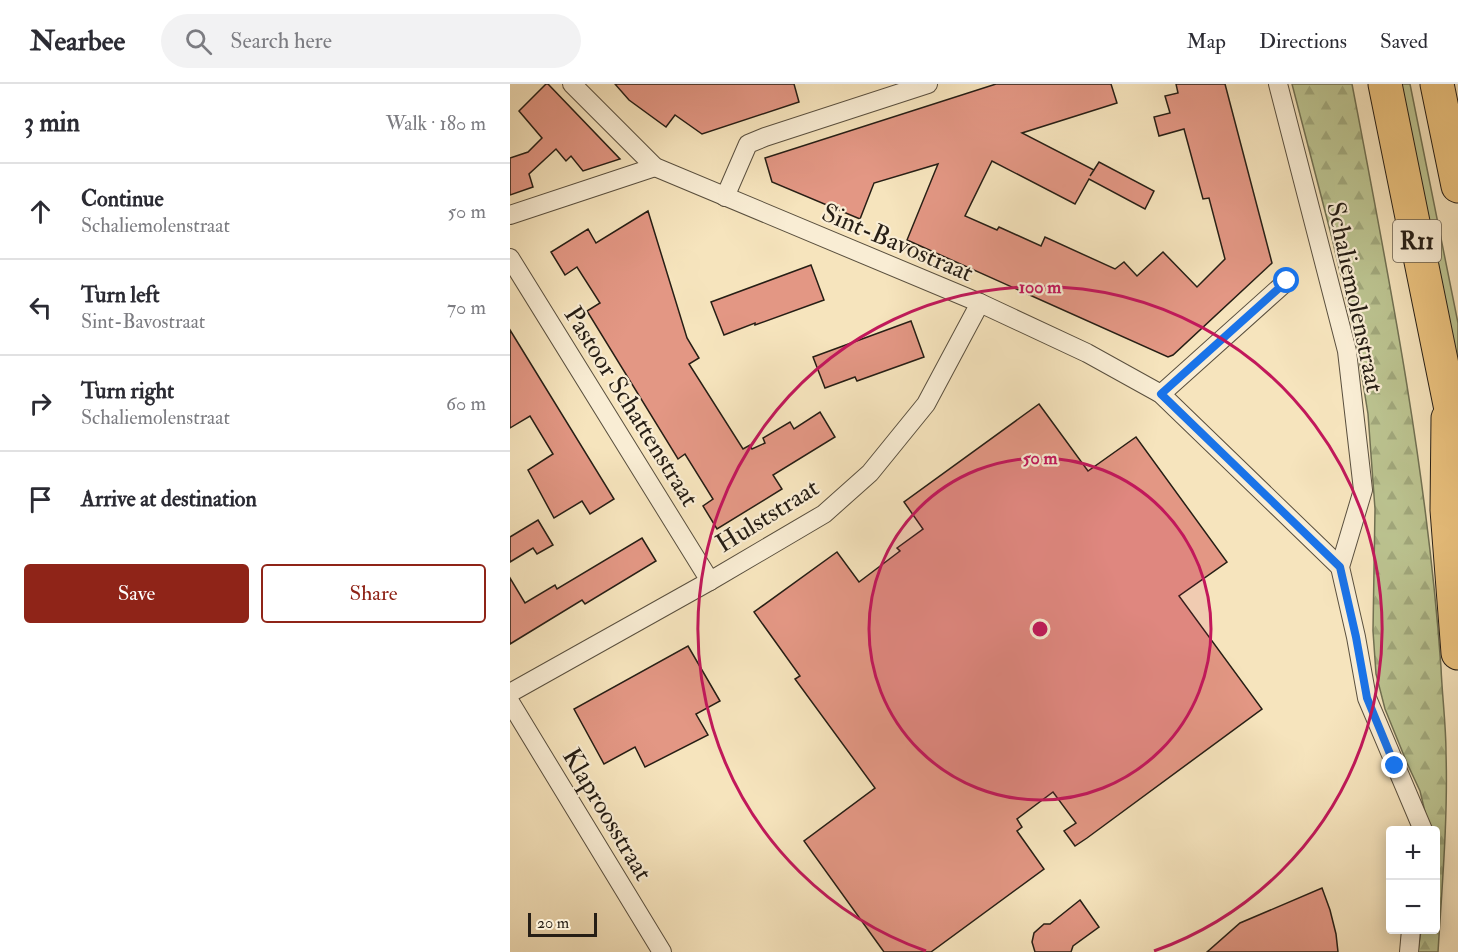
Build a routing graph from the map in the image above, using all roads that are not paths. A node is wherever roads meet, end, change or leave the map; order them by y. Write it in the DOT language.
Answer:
graph roads {
  1 [pos="572,84"];
  2 [pos="928,84"];
  3 [pos="1278,84"];
  4 [pos="1385,84"];
  5 [pos="1437,84"];
  6 [pos="655,167"];
  7 [pos="1458,186"];
  8 [pos="725,197"];
  9 [pos="510,215"];
  10 [pos="510,258"];
  11 [pos="1287,281"];
  12 [pos="980,303"];
  13 [pos="1161,394"];
  14 [pos="1449,399"];
  15 [pos="1458,444"];
  16 [pos="1340,567"];
  17 [pos="710,581"];
  18 [pos="1458,653"];
  19 [pos="510,693"];
  20 [pos="510,702"];
  21 [pos="1421,826"];
  22 [pos="1411,934"];
  23 [pos="662,952"];
  24 [pos="1409,952"];
  1 -- 6 [label="street, Sint-Bavostraat"];
  2 -- 8 [label="street"];
  3 -- 16 [label="street, Schaliemolenstraat"];
  4 -- 14 [label="highway, R11"];
  5 -- 7 [label="highway"];
  6 -- 8 [label="street, Sint-Bavostraat"];
  6 -- 9 [label="street"];
  8 -- 12 [label="street, Sint-Bavostraat"];
  10 -- 17 [label="street, Pastoor Schattenstraat"];
  11 -- 13 [label="street"];
  12 -- 13 [label="street, Sint-Bavostraat"];
  12 -- 17 [label="street, Hulststraat"];
  13 -- 16 [label="street, Sint-Bavostraat"];
  14 -- 15 [label="highway, R11"];
  14 -- 18 [label="highway"];
  16 -- 21 [label="street"];
  17 -- 19 [label="street, Hulststraat"];
  20 -- 23 [label="street, Klaproosstraat"];
  22 -- 24 [label="street"];
}
